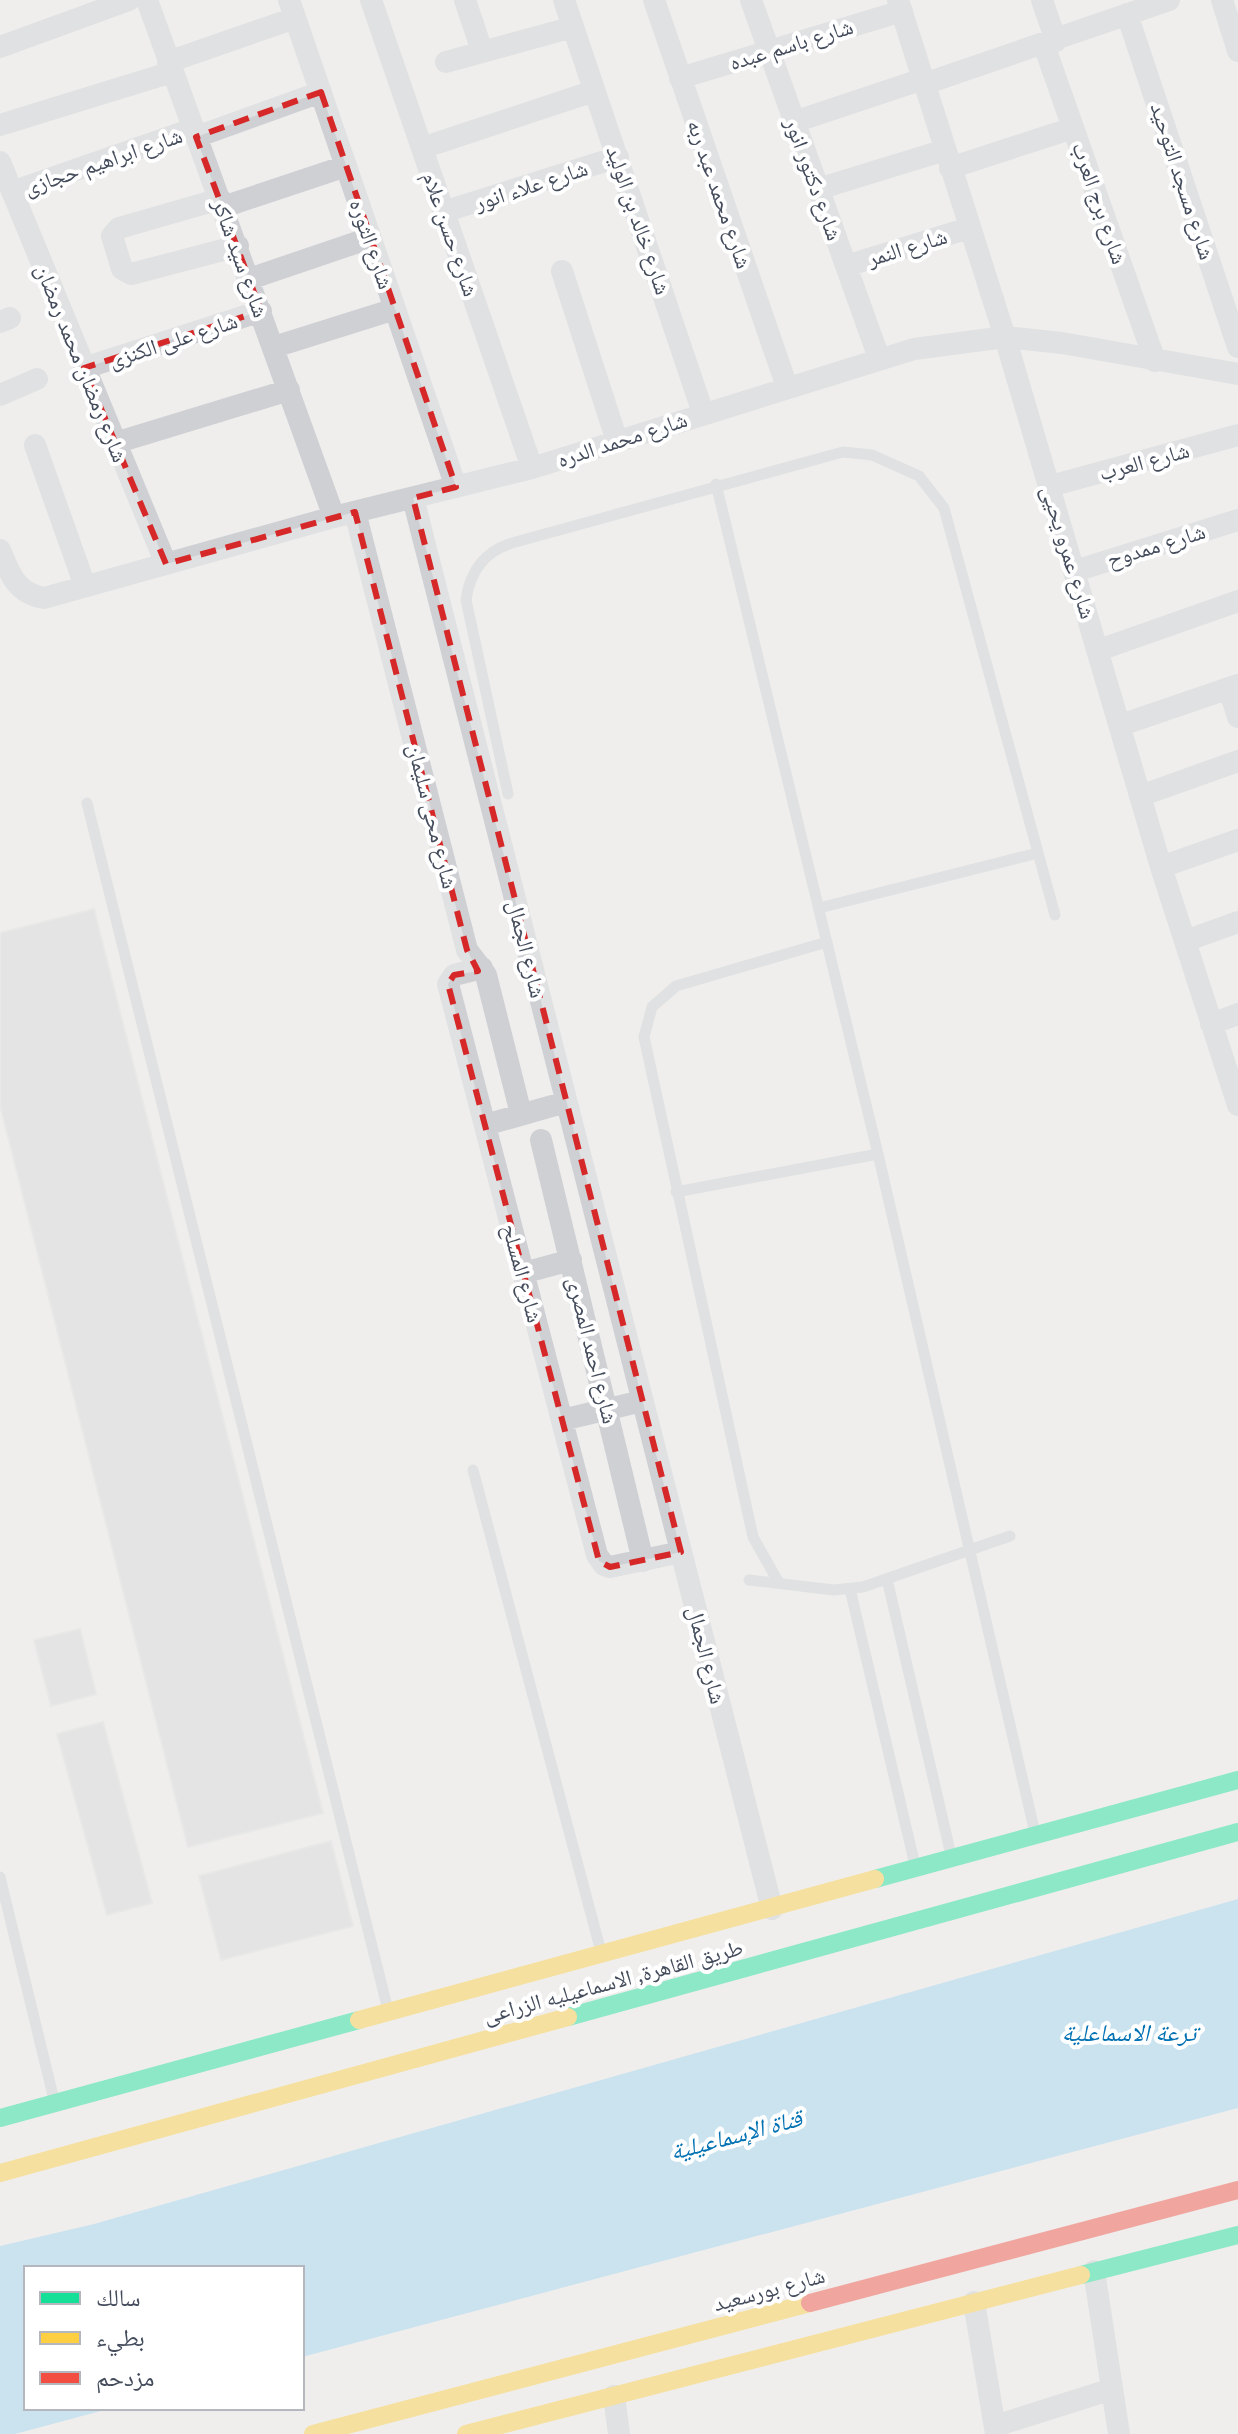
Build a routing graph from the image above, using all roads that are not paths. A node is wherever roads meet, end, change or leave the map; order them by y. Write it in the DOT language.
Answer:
graph roads {
  1 [pos="129,0"];
  2 [pos="147,0"];
  3 [pos="371,0"];
  4 [pos="465,0"];
  5 [pos="564,0"];
  6 [pos="654,0"];
  7 [pos="751,0"];
  8 [pos="1042,0"];
  9 [pos="1169,0"];
  10 [pos="1222,0"];
  11 [pos="903,4"];
  12 [pos="1138,8"];
  13 [pos="292,9"];
  14 [pos="573,27"];
  15 [pos="1050,43"];
  16 [pos="0,47"];
  17 [pos="482,51"];
  18 [pos="769,51"];
  19 [pos="1238,51"];
  20 [pos="446,62"];
  21 [pos="170,67"];
  22 [pos="680,78"];
  23 [pos="924,82"];
  24 [pos="594,91"];
  25 [pos="321,92"];
  26 [pos="794,122"];
  27 [pos="0,125"];
  28 [pos="1073,128"];
  29 [pos="195,133"];
  30 [pos="422,148"];
  31 [pos="618,157"];
  32 [pos="947,159"];
  33 [pos="0,162"];
  34 [pos="346,166"];
  35 [pos="818,189"];
  36 [pos="12,192"];
  37 [pos="221,203"];
  38 [pos="443,212"];
  39 [pos="969,228"];
  40 [pos="370,238"];
  41 [pos="238,246"];
  42 [pos="846,266"];
  43 [pos="562,271"];
  44 [pos="249,279"];
  45 [pos="395,309"];
  46 [pos="261,311"];
  47 [pos="1005,337"];
  48 [pos="274,347"];
  49 [pos="1238,347"];
  50 [pos="879,358"];
  51 [pos="1155,361"];
  52 [pos="84,368"];
  53 [pos="1236,378"];
  54 [pos="37,379"];
  55 [pos="787,387"];
  56 [pos="289,390"];
  57 [pos="0,395"];
  58 [pos="703,413"];
  59 [pos="1238,435"];
  60 [pos="617,441"];
  61 [pos="115,443"];
  62 [pos="35,445"];
  63 [pos="532,468"];
  64 [pos="716,484"];
  65 [pos="1050,486"];
  66 [pos="456,487"];
  67 [pos="413,498"];
  68 [pos="344,515"];
  69 [pos="1238,520"];
  70 [pos="0,550"];
  71 [pos="166,564"];
  72 [pos="1075,571"];
  73 [pos="85,586"];
  74 [pos="1238,601"];
  75 [pos="1099,650"];
  76 [pos="1233,686"];
  77 [pos="1238,717"];
  78 [pos="1121,725"];
  79 [pos="1238,761"];
  80 [pos="508,794"];
  81 [pos="1140,796"];
  82 [pos="87,803"];
  83 [pos="1238,840"];
  84 [pos="1038,853"];
  85 [pos="1161,867"];
  86 [pos="819,908"];
  87 [pos="1055,915"];
  88 [pos="1238,922"];
  89 [pos="1185,941"];
  90 [pos="827,942"];
  91 [pos="482,968"];
  92 [pos="1238,1014"];
  93 [pos="1211,1024"];
  94 [pos="566,1102"];
  95 [pos="1238,1105"];
  96 [pos="521,1114"];
  97 [pos="485,1125"];
  98 [pos="541,1140"];
  99 [pos="878,1154"];
  100 [pos="676,1192"];
  101 [pos="571,1260"];
  102 [pos="523,1273"];
  103 [pos="624,1328"];
  104 [pos="589,1335"];
  105 [pos="642,1401"];
  106 [pos="608,1410"];
  107 [pos="562,1420"];
  108 [pos="473,1470"];
  109 [pos="1010,1536"];
  110 [pos="970,1550"];
  111 [pos="681,1552"];
  112 [pos="643,1561"];
  113 [pos="887,1579"];
  114 [pos="749,1580"];
  115 [pos="779,1583"];
  116 [pos="850,1589"];
  117 [pos="1238,1780"];
  118 [pos="1238,1832"];
  119 [pos="1036,1837"];
  120 [pos="952,1859"];
  121 [pos="916,1869"];
  122 [pos="0,1877"];
  123 [pos="772,1909"];
  124 [pos="602,1956"];
  125 [pos="389,2015"];
  126 [pos="55,2104"];
  127 [pos="0,2118"];
  128 [pos="0,2173"];
  129 [pos="1238,2190"];
  130 [pos="1238,2235"];
  131 [pos="1094,2271"];
  132 [pos="974,2302"];
  133 [pos="1112,2389"];
  134 [pos="614,2396"];
  135 [pos="995,2430"];
  136 [pos="313,2434"];
  137 [pos="466,2434"];
  138 [pos="619,2434"];
  139 [pos="1119,2434"];
  1 -- 16 [label="street"];
  2 -- 21 [label="street, شارع سيد شاكر"];
  3 -- 30 [label="street, شارع حسن علام"];
  4 -- 17 [label="street"];
  5 -- 14 [label="street, شارع خالد بن الوليد"];
  6 -- 22 [label="street, شارع محمد عبد ربه"];
  7 -- 18 [label="street, شارع دكتور انور"];
  8 -- 15 [label="street, شارع برج العرب"];
  9 -- 12 [label="street"];
  10 -- 19 [label="street"];
  11 -- 18 [label="street, شارع باسم عبده"];
  11 -- 23 [label="street, شارع عمرو يحيى"];
  12 -- 15 [label="street"];
  12 -- 49 [label="street, شارع مسجد التوحيد"];
  13 -- 21 [label="street"];
  13 -- 25 [label="street, شارع الثوره"];
  14 -- 17 [label="street"];
  14 -- 24 [label="street, شارع خالد بن الوليد"];
  15 -- 23 [label="street"];
  15 -- 28 [label="street, شارع برج العرب"];
  17 -- 20 [label="street"];
  18 -- 22 [label="street, شارع باسم عبده"];
  18 -- 26 [label="street, شارع دكتور انور"];
  21 -- 27 [label="street"];
  21 -- 29 [label="street, شارع سيد شاكر"];
  22 -- 55 [label="street, شارع محمد عبد ربه"];
  23 -- 26 [label="street"];
  23 -- 32 [label="street, شارع عمرو يحيى"];
  24 -- 30 [label="street"];
  24 -- 31 [label="street, شارع خالد بن الوليد"];
  25 -- 29 [label="street, شارع ابراهيم حجازى"];
  25 -- 34 [label="street, شارع الثوره"];
  26 -- 35 [label="street, شارع دكتور انور"];
  28 -- 32 [label="street"];
  28 -- 51 [label="street, شارع برج العرب"];
  29 -- 36 [label="street, شارع ابراهيم حجازى"];
  29 -- 37 [label="street, شارع سيد شاكر"];
  30 -- 38 [label="street, شارع حسن علام"];
  31 -- 38 [label="street, شارع علاء انور"];
  31 -- 58 [label="street, شارع خالد بن الوليد"];
  32 -- 35 [label="street"];
  32 -- 39 [label="street, شارع عمرو يحيى"];
  33 -- 36 [label="street, شارع رمضان محمد رمضان"];
  34 -- 37 [label="street"];
  34 -- 40 [label="street, شارع الثوره"];
  35 -- 42 [label="street, شارع دكتور انور"];
  36 -- 52 [label="street, شارع رمضان محمد رمضان"];
  37 -- 41 [label="street, شارع سيد شاكر"];
  37 -- 41 [label="street"];
  38 -- 63 [label="street, شارع حسن علام"];
  39 -- 42 [label="street, شارع النمر"];
  39 -- 47 [label="street, شارع عمرو يحيى"];
  40 -- 44 [label="street"];
  40 -- 45 [label="street, شارع الثوره"];
  41 -- 44 [label="street, شارع سيد شاكر"];
  42 -- 50 [label="street, شارع دكتور انور"];
  43 -- 60 [label="street"];
  44 -- 46 [label="street, شارع سيد شاكر"];
  45 -- 48 [label="street"];
  45 -- 66 [label="street, شارع الثوره"];
  46 -- 48 [label="street, شارع سيد شاكر"];
  46 -- 52 [label="street, شارع على الكنزى"];
  47 -- 50 [label="street, شارع محمد الدره"];
  47 -- 51 [label="street, شارع محمد الدره"];
  47 -- 65 [label="street, شارع عمرو يحيى"];
  48 -- 56 [label="street, شارع سيد شاكر"];
  50 -- 55 [label="street, شارع محمد الدره"];
  51 -- 53 [label="street, شارع محمد الدره"];
  52 -- 61 [label="street, شارع رمضان محمد رمضان"];
  54 -- 57 [label="street"];
  55 -- 58 [label="street, شارع محمد الدره"];
  56 -- 61 [label="street"];
  56 -- 68 [label="street, شارع سيد شاكر"];
  58 -- 60 [label="street, شارع محمد الدره"];
  59 -- 65 [label="street, شارع العرب"];
  60 -- 63 [label="street, شارع محمد الدره"];
  61 -- 71 [label="street, شارع رمضان محمد رمضان"];
  62 -- 73 [label="street"];
  63 -- 66 [label="street, شارع محمد الدره"];
  64 -- 80 [label="lane"];
  64 -- 84 [label="lane"];
  64 -- 86 [label="lane"];
  65 -- 72 [label="street, شارع عمرو يحيى"];
  66 -- 67 [label="street, شارع محمد الدره"];
  67 -- 68 [label="street, شارع محمد الدره"];
  67 -- 94 [label="street, شارع الجمال"];
  68 -- 71 [label="street, شارع محمد الدره"];
  68 -- 91 [label="street, شارع محى سليمان"];
  69 -- 72 [label="street, شارع ممدوح"];
  70 -- 73 [label="street, شارع محمد الدره"];
  71 -- 73 [label="street, شارع محمد الدره"];
  72 -- 75 [label="street, شارع عمرو يحيى"];
  74 -- 75 [label="street"];
  75 -- 78 [label="street, شارع عمرو يحيى"];
  76 -- 77 [label="street"];
  76 -- 78 [label="street"];
  78 -- 81 [label="street, شارع عمرو يحيى"];
  79 -- 81 [label="street"];
  81 -- 85 [label="street, شارع عمرو يحيى"];
  82 -- 125 [label="lane"];
  83 -- 85 [label="street"];
  84 -- 86 [label="lane"];
  84 -- 87 [label="lane"];
  85 -- 89 [label="street, شارع عمرو يحيى"];
  86 -- 90 [label="lane"];
  88 -- 89 [label="street"];
  89 -- 93 [label="street, شارع عمرو يحيى"];
  90 -- 99 [label="lane"];
  90 -- 100 [label="lane"];
  91 -- 96 [label="street, شارع محى سليمان"];
  91 -- 97 [label="street, شارع المسلح"];
  92 -- 93 [label="street"];
  93 -- 95 [label="street, شارع عمرو يحيى"];
  94 -- 96 [label="street"];
  94 -- 103 [label="street, شارع الجمال"];
  96 -- 97 [label="street"];
  97 -- 102 [label="street, شارع المسلح"];
  98 -- 101 [label="street, شارع احمد المصرى"];
  99 -- 100 [label="lane"];
  99 -- 110 [label="lane"];
  100 -- 115 [label="lane"];
  101 -- 102 [label="street"];
  101 -- 104 [label="street, شارع احمد المصرى"];
  102 -- 107 [label="street, شارع المسلح"];
  103 -- 104 [label="street"];
  103 -- 105 [label="street, شارع الجمال"];
  104 -- 106 [label="street, شارع احمد المصرى"];
  105 -- 106 [label="street"];
  105 -- 111 [label="street, شارع الجمال"];
  106 -- 107 [label="street"];
  106 -- 112 [label="street, شارع احمد المصرى"];
  107 -- 112 [label="street, شارع المسلح"];
  108 -- 124 [label="lane"];
  109 -- 110 [label="lane"];
  110 -- 113 [label="lane"];
  110 -- 119 [label="lane"];
  111 -- 112 [label="street"];
  111 -- 123 [label="street, شارع الجمال"];
  113 -- 116 [label="lane"];
  113 -- 120 [label="lane"];
  114 -- 115 [label="lane"];
  115 -- 116 [label="lane"];
  116 -- 121 [label="lane"];
  117 -- 119 [label="main road, طريق القاهرة, الاسماعيليه الزراعى"];
  118 -- 128 [label="main road, طريق القاهرة, الاسماعيليه الزراعى"];
  119 -- 120 [label="main road, طريق القاهرة, الاسماعيليه الزراعى"];
  120 -- 121 [label="main road, طريق القاهرة, الاسماعيليه الزراعى"];
  121 -- 123 [label="main road, طريق القاهرة, الاسماعيليه الزراعى"];
  122 -- 126 [label="lane"];
  123 -- 124 [label="main road, طريق القاهرة, الاسماعيليه الزراعى"];
  124 -- 125 [label="main road, طريق القاهرة, الاسماعيليه الزراعى"];
  125 -- 126 [label="main road, طريق القاهرة, الاسماعيليه الزراعى"];
  126 -- 127 [label="main road, طريق القاهرة, الاسماعيليه الزراعى"];
  129 -- 136 [label="main road, شارع بورسعيد"];
  130 -- 131 [label="main road"];
  131 -- 132 [label="main road"];
  131 -- 133 [label="street"];
  132 -- 134 [label="main road"];
  132 -- 135 [label="street"];
  133 -- 135 [label="street"];
  133 -- 139 [label="street"];
  134 -- 137 [label="main road"];
  134 -- 138 [label="street"];
}
